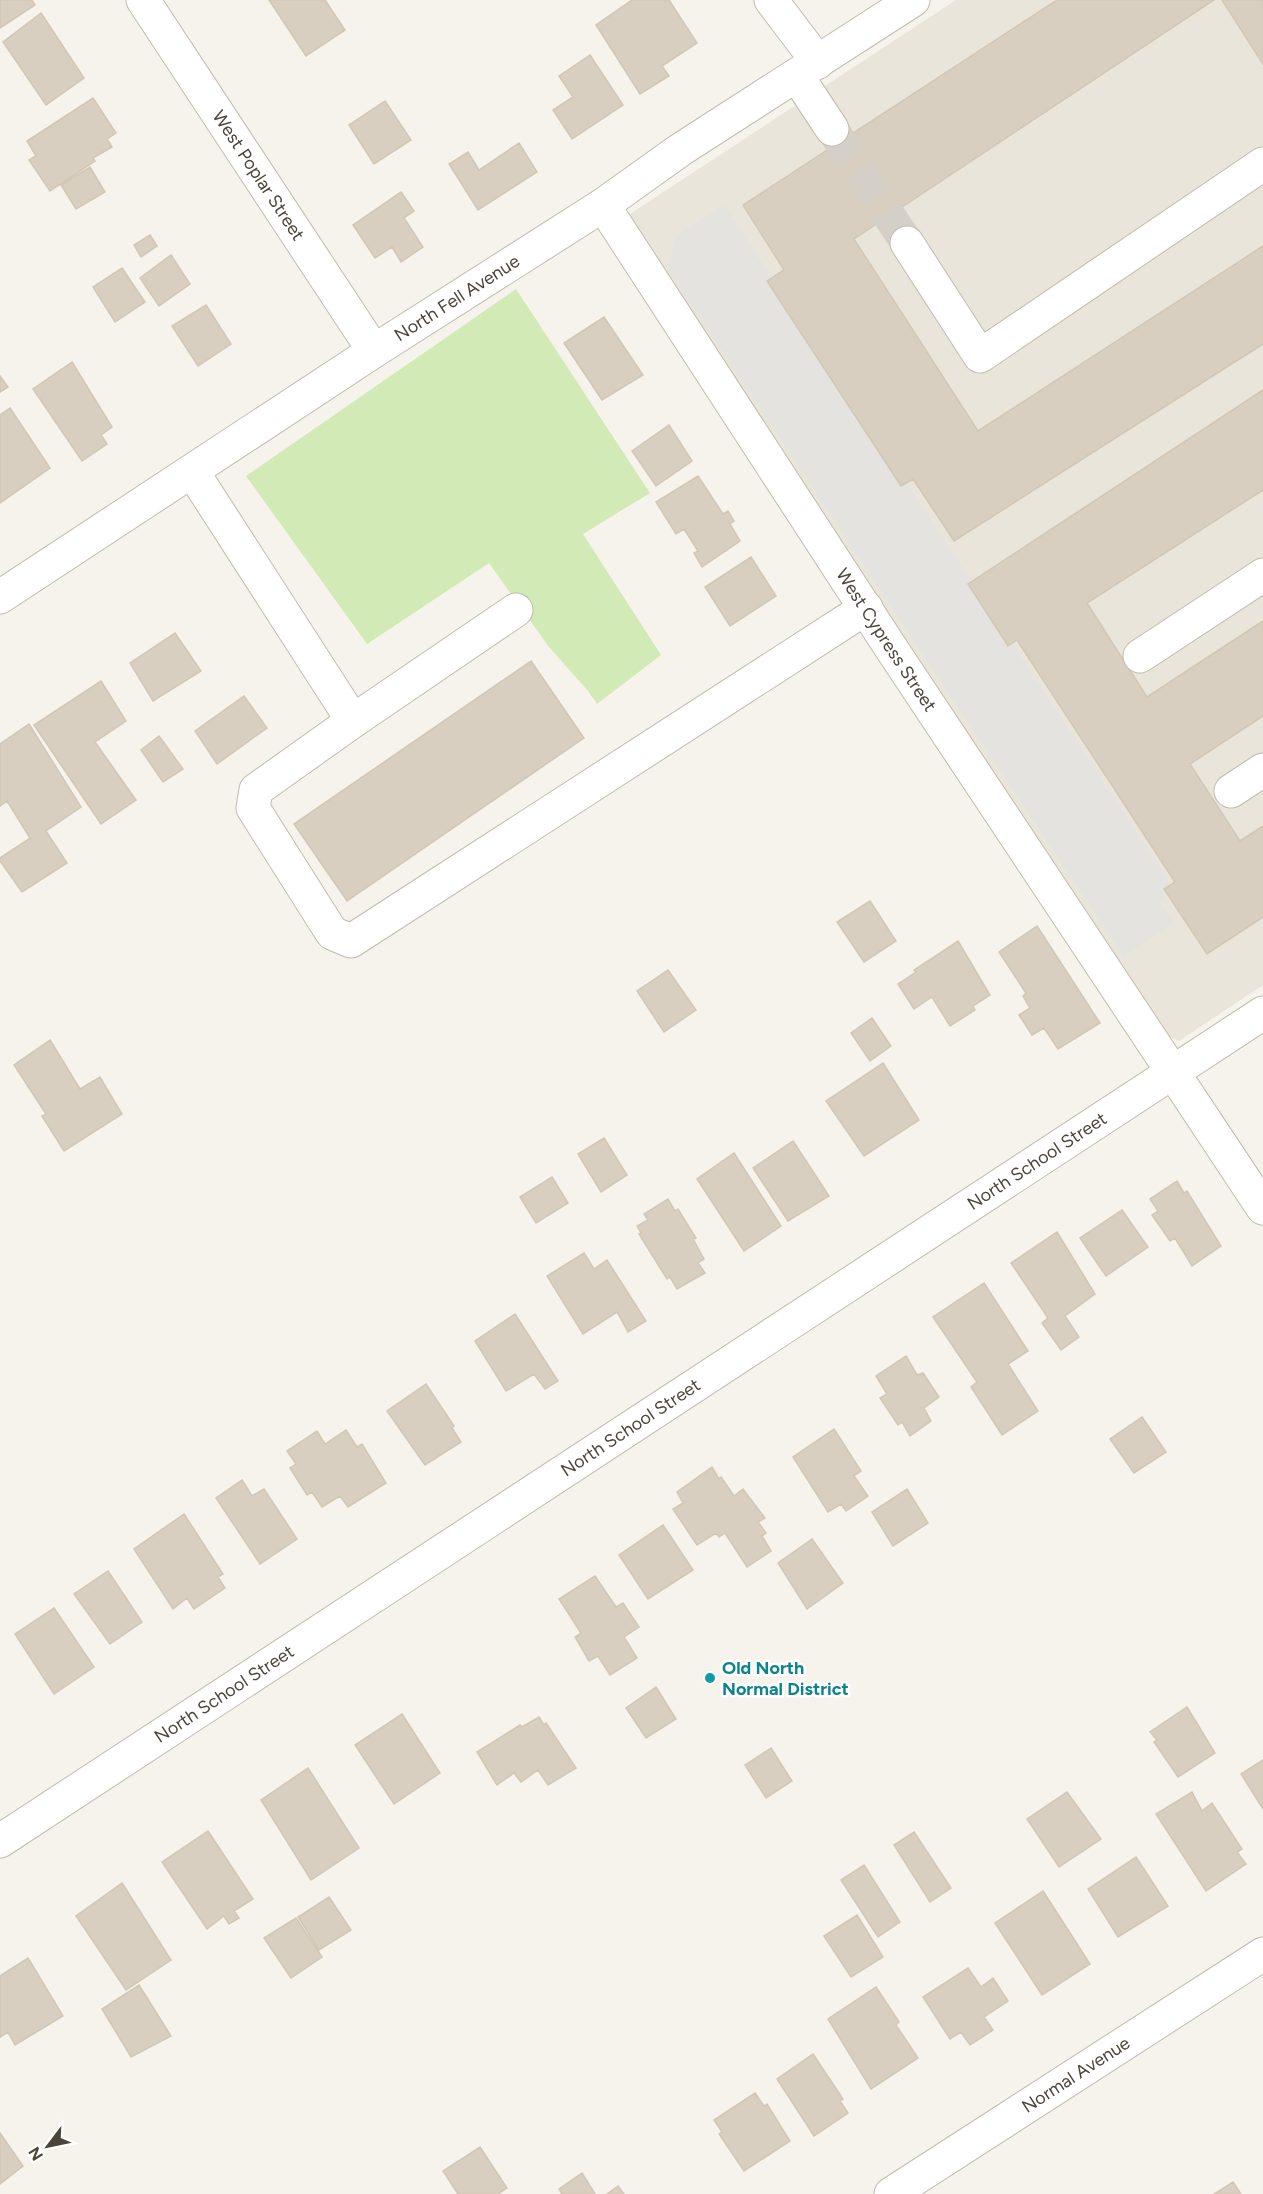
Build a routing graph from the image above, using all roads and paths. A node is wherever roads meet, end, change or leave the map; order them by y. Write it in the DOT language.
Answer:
graph roads {
  1 [pos="143,0"];
  2 [pos="771,0"];
  3 [pos="913,0"];
  4 [pos="807,69"];
  5 [pos="832,129"];
  6 [pos="1263,164"];
  7 [pos="603,205"];
  8 [pos="907,243"];
  9 [pos="374,351"];
  10 [pos="192,471"];
  11 [pos="1263,575"];
  12 [pos="0,597"];
  13 [pos="866,608"];
  14 [pos="516,610"];
  15 [pos="1140,656"];
  16 [pos="352,721"];
  17 [pos="1263,770"];
  18 [pos="1230,791"];
  19 [pos="1263,1013"];
  20 [pos="1174,1072"];
  21 [pos="1263,1208"];
  22 [pos="0,1841"];
  23 [pos="1263,1954"];
  24 [pos="891,2194"];
  1 -- 9 [label="street, West Poplar Street"];
  2 -- 4 [label="street"];
  3 -- 4 [label="street, North Fell Avenue"];
  4 -- 5 [label="street"];
  4 -- 7 [label="street, North Fell Avenue"];
  6 -- 8 [label="street"];
  7 -- 9 [label="street, North Fell Avenue"];
  7 -- 13 [label="street, West Cypress Street"];
  9 -- 10 [label="street, North Fell Avenue"];
  10 -- 12 [label="street, North Fell Avenue"];
  10 -- 16 [label="street"];
  11 -- 15 [label="street"];
  13 -- 16 [label="street"];
  13 -- 20 [label="street, West Cypress Street"];
  14 -- 16 [label="street"];
  17 -- 18 [label="street"];
  19 -- 20 [label="street, North School Street"];
  20 -- 21 [label="street, West Cypress Street"];
  20 -- 22 [label="street, North School Street"];
  23 -- 24 [label="street, Normal Avenue"];
}
